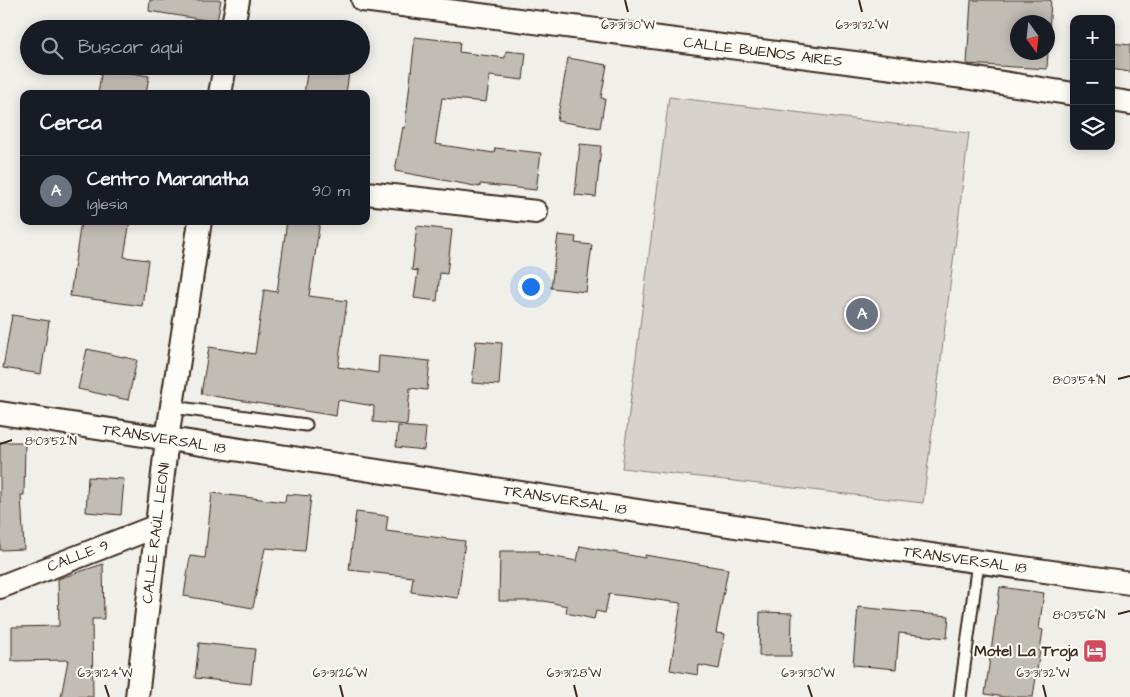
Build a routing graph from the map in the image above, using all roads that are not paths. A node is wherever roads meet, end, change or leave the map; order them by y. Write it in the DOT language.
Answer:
graph roads {
  1 [pos="238,0"];
  2 [pos="363,0"];
  3 [pos="234,20"];
  4 [pos="223,75"];
  5 [pos="221,90"];
  6 [pos="1070,93"];
  7 [pos="1115,101"];
  8 [pos="1130,103"];
  9 [pos="370,194"];
  10 [pos="536,212"];
  11 [pos="199,225"];
  12 [pos="172,407"];
  13 [pos="0,413"];
  14 [pos="306,425"];
  15 [pos="167,439"];
  16 [pos="157,526"];
  17 [pos="978,562"];
  18 [pos="1130,583"];
  19 [pos="0,587"];
  20 [pos="137,697"];
  21 [pos="960,697"];
  1 -- 3 [label="street"];
  2 -- 6 [label="street, CALLE BUENOS AIRES"];
  4 -- 5 [label="street"];
  7 -- 8 [label="street"];
  9 -- 10 [label="street"];
  11 -- 12 [label="street, CALLE RAÚL LEONI"];
  12 -- 14 [label="lane"];
  12 -- 15 [label="street, CALLE RAÚL LEONI"];
  13 -- 15 [label="street, TRANSVERSAL 18"];
  15 -- 16 [label="street, CALLE RAÚL LEONI"];
  15 -- 17 [label="street, TRANSVERSAL 18"];
  16 -- 19 [label="street, CALLE 9"];
  16 -- 20 [label="street, CALLE RAÚL LEONI"];
  17 -- 18 [label="street, TRANSVERSAL 18"];
  17 -- 21 [label="lane"];
}
